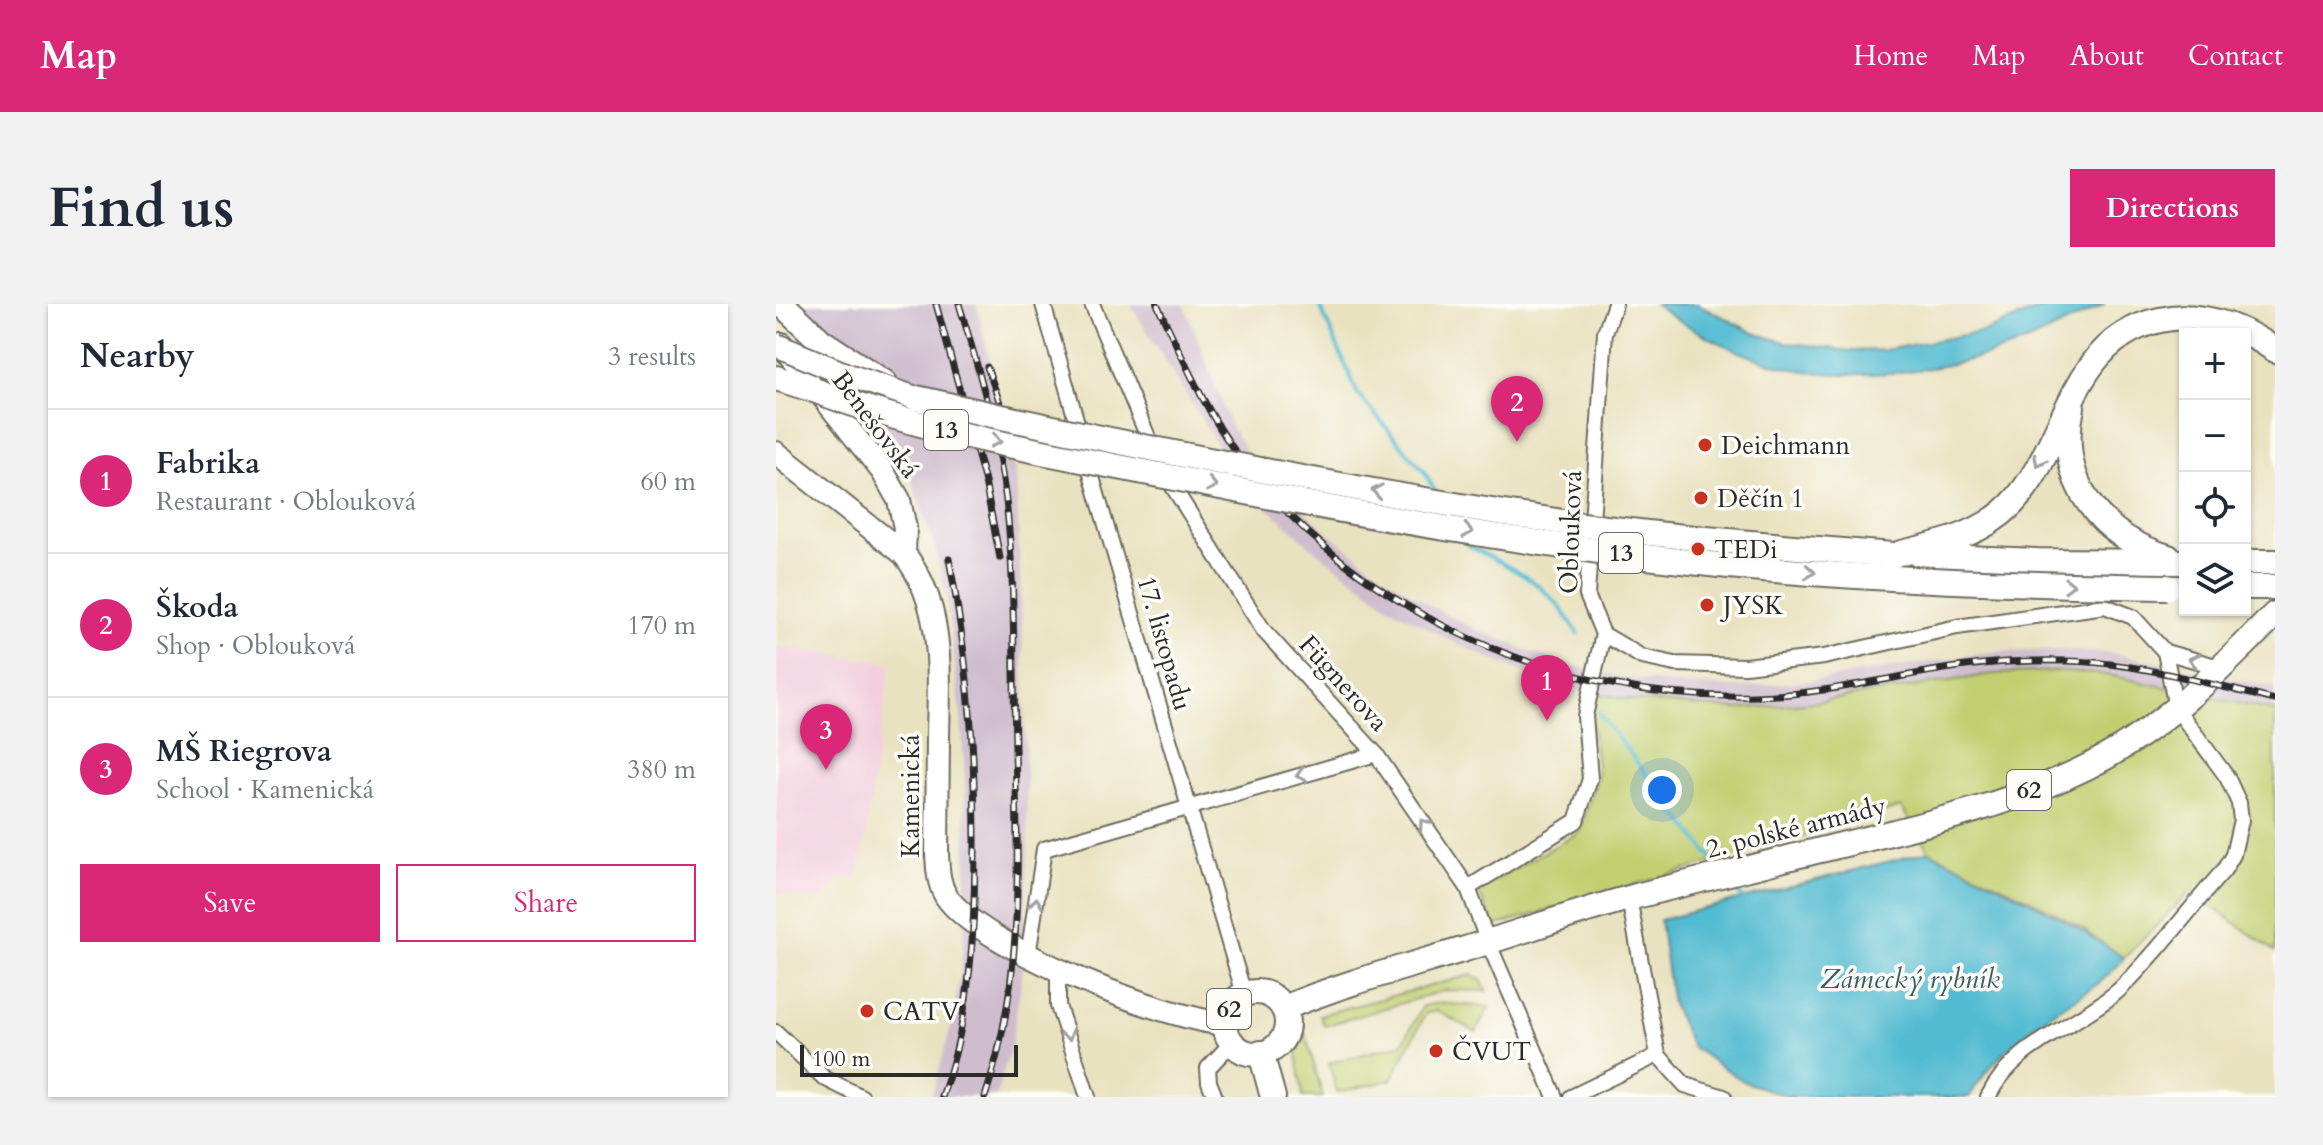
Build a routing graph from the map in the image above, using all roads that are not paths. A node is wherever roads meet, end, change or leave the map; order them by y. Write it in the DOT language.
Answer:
graph roads {
  1 [pos="782,304"];
  2 [pos="1060,304"];
  3 [pos="1092,304"];
  4 [pos="1615,304"];
  5 [pos="1044,306"];
  6 [pos="776,338"];
  7 [pos="776,345"];
  8 [pos="2275,350"];
  9 [pos="776,376"];
  10 [pos="2076,393"];
  11 [pos="916,398"];
  12 [pos="776,453"];
  13 [pos="904,554"];
  14 [pos="1894,555"];
  15 [pos="2179,560"];
  16 [pos="2179,562"];
  17 [pos="2251,562"];
  18 [pos="2275,562"];
  19 [pos="2179,587"];
  20 [pos="2251,587"];
  21 [pos="2275,587"];
  22 [pos="2275,614"];
  23 [pos="1603,634"];
  24 [pos="2165,652"];
  25 [pos="2223,668"];
  26 [pos="2176,708"];
  27 [pos="1376,754"];
  28 [pos="1188,808"];
  29 [pos="1468,888"];
  30 [pos="1629,898"];
  31 [pos="1488,942"];
  32 [pos="1028,956"];
  33 [pos="1058,971"];
  34 [pos="1244,994"];
  35 [pos="1284,1008"];
  36 [pos="1230,1035"];
  37 [pos="778,1039"];
  38 [pos="1261,1053"];
  39 [pos="1658,1055"];
  40 [pos="862,1097"];
  41 [pos="1088,1097"];
  42 [pos="1215,1097"];
  43 [pos="1273,1097"];
  44 [pos="1555,1097"];
  45 [pos="1571,1097"];
  46 [pos="1724,1097"];
  47 [pos="1988,1097"];
  1 -- 11 [label="main road, 13, bridge"];
  2 -- 5 [label="street"];
  3 -- 27 [label="street, Fügnerova"];
  4 -- 23 [label="street, Oblouková"];
  5 -- 28 [label="street, 17. listopadu"];
  6 -- 13 [label="street, Benešovská"];
  7 -- 11 [label="street, bridge"];
  8 -- 10 [label="main road"];
  9 -- 19 [label="main road, 13, one-way, bridge"];
  10 -- 14 [label="main road, one-way"];
  10 -- 15 [label="main road"];
  14 -- 11 [label="main road, 13, one-way, bridge"];
  12 -- 13 [label="street, Kamenická"];
  13 -- 32 [label="street, Kamenická"];
  14 -- 16 [label="main road, 13"];
  17 -- 18 [label="main road"];
  20 -- 21 [label="main road"];
  22 -- 25 [label="main road, 2. polské armády / 62"];
  23 -- 24 [label="street"];
  23 -- 29 [label="street"];
  25 -- 24 [label="street, one-way"];
  24 -- 26 [label="street"];
  25 -- 26 [label="main road, 2. polské armády / 62"];
  26 -- 30 [label="main road, 2. polské armády / 62"];
  26 -- 47 [label="street"];
  27 -- 28 [label="street, one-way"];
  29 -- 27 [label="street, Fügnerova, one-way"];
  32 -- 28 [label="street, one-way"];
  28 -- 34 [label="street, 17. listopadu"];
  29 -- 31 [label="street, Fügnerova"];
  30 -- 31 [label="main road, 2. polské armády / 62"];
  30 -- 39 [label="street"];
  31 -- 35 [label="main road, 2. polské armády / 62"];
  31 -- 44 [label="street, Fügnerova"];
  32 -- 33 [label="street, Kamenická"];
  33 -- 36 [label="street, Kamenická"];
  33 -- 41 [label="street, one-way"];
  34 -- 35 [label="main road, 62"];
  34 -- 36 [label="main road, 62"];
  35 -- 38 [label="main road, 62"];
  36 -- 38 [label="main road, 62"];
  36 -- 42 [label="street"];
  37 -- 40 [label="street"];
  38 -- 43 [label="main road, 62"];
  39 -- 45 [label="street"];
  39 -- 46 [label="street"];
}
